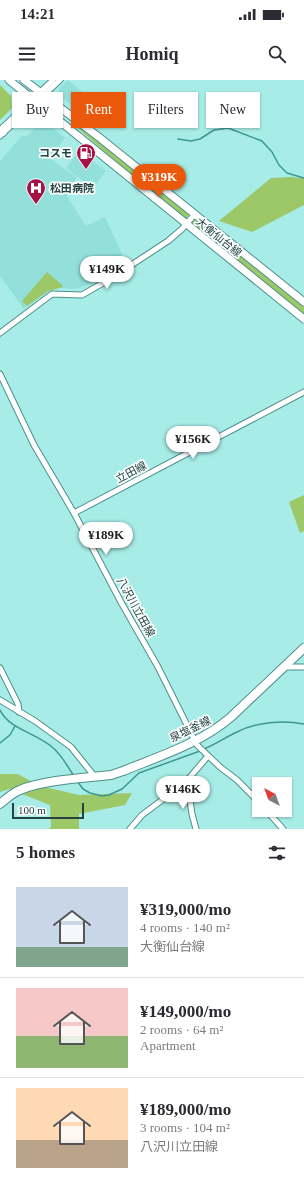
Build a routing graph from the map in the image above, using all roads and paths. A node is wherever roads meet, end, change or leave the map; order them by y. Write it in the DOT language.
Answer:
graph roads {
  1 [pos="9,80"];
  2 [pos="24,80"];
  3 [pos="53,80"];
  4 [pos="60,80"];
  5 [pos="25,92"];
  6 [pos="39,92"];
  7 [pos="44,92"];
  8 [pos="45,92"];
  9 [pos="63,110"];
  10 [pos="12,122"];
  11 [pos="63,123"];
  12 [pos="1,133"];
  13 [pos="155,182"];
  14 [pos="147,192"];
  15 [pos="194,215"];
  16 [pos="187,224"];
  17 [pos="304,302"];
  18 [pos="304,319"];
  19 [pos="0,333"];
  20 [pos="0,374"];
  21 [pos="304,392"];
  22 [pos="74,513"];
  23 [pos="304,648"];
  24 [pos="285,667"];
  25 [pos="304,667"];
  26 [pos="0,668"];
  27 [pos="0,700"];
  28 [pos="19,712"];
  29 [pos="196,743"];
  30 [pos="207,755"];
  31 [pos="95,777"];
  32 [pos="185,783"];
  33 [pos="252,795"];
  34 [pos="0,804"];
  35 [pos="272,817"];
  36 [pos="130,829"];
  37 [pos="196,829"];
  38 [pos="283,829"];
  1 -- 5 [label="main road, 大衡仙台線"];
  2 -- 6 [label="main road, 大衡仙台線"];
  3 -- 7 [label="street"];
  4 -- 8 [label="street"];
  9 -- 13 [label="main road, 大衡仙台線"];
  10 -- 12 [label="street"];
  11 -- 14 [label="main road, 大衡仙台線"];
  13 -- 14 [label="street"];
  13 -- 15 [label="main road, 大衡仙台線"];
  14 -- 16 [label="main road, 大衡仙台線"];
  15 -- 16 [label="street"];
  15 -- 17 [label="main road, 大衡仙台線"];
  16 -- 18 [label="main road, 大衡仙台線"];
  16 -- 19 [label="street"];
  20 -- 22 [label="street, 八沢川立田線"];
  21 -- 22 [label="street, 立田線"];
  22 -- 29 [label="street, 八沢川立田線"];
  23 -- 24 [label="main road, 泉塩釜線"];
  24 -- 25 [label="street"];
  24 -- 29 [label="main road, 泉塩釜線"];
  26 -- 28 [label="street"];
  27 -- 28 [label="street"];
  28 -- 31 [label="street"];
  29 -- 30 [label="street, 八沢川立田線"];
  29 -- 31 [label="main road, 泉塩釜線"];
  30 -- 32 [label="street"];
  30 -- 33 [label="street, 八沢川立田線"];
  31 -- 34 [label="main road, 泉塩釜線"];
  32 -- 36 [label="street"];
  32 -- 37 [label="street"];
  35 -- 38 [label="street"];
}
